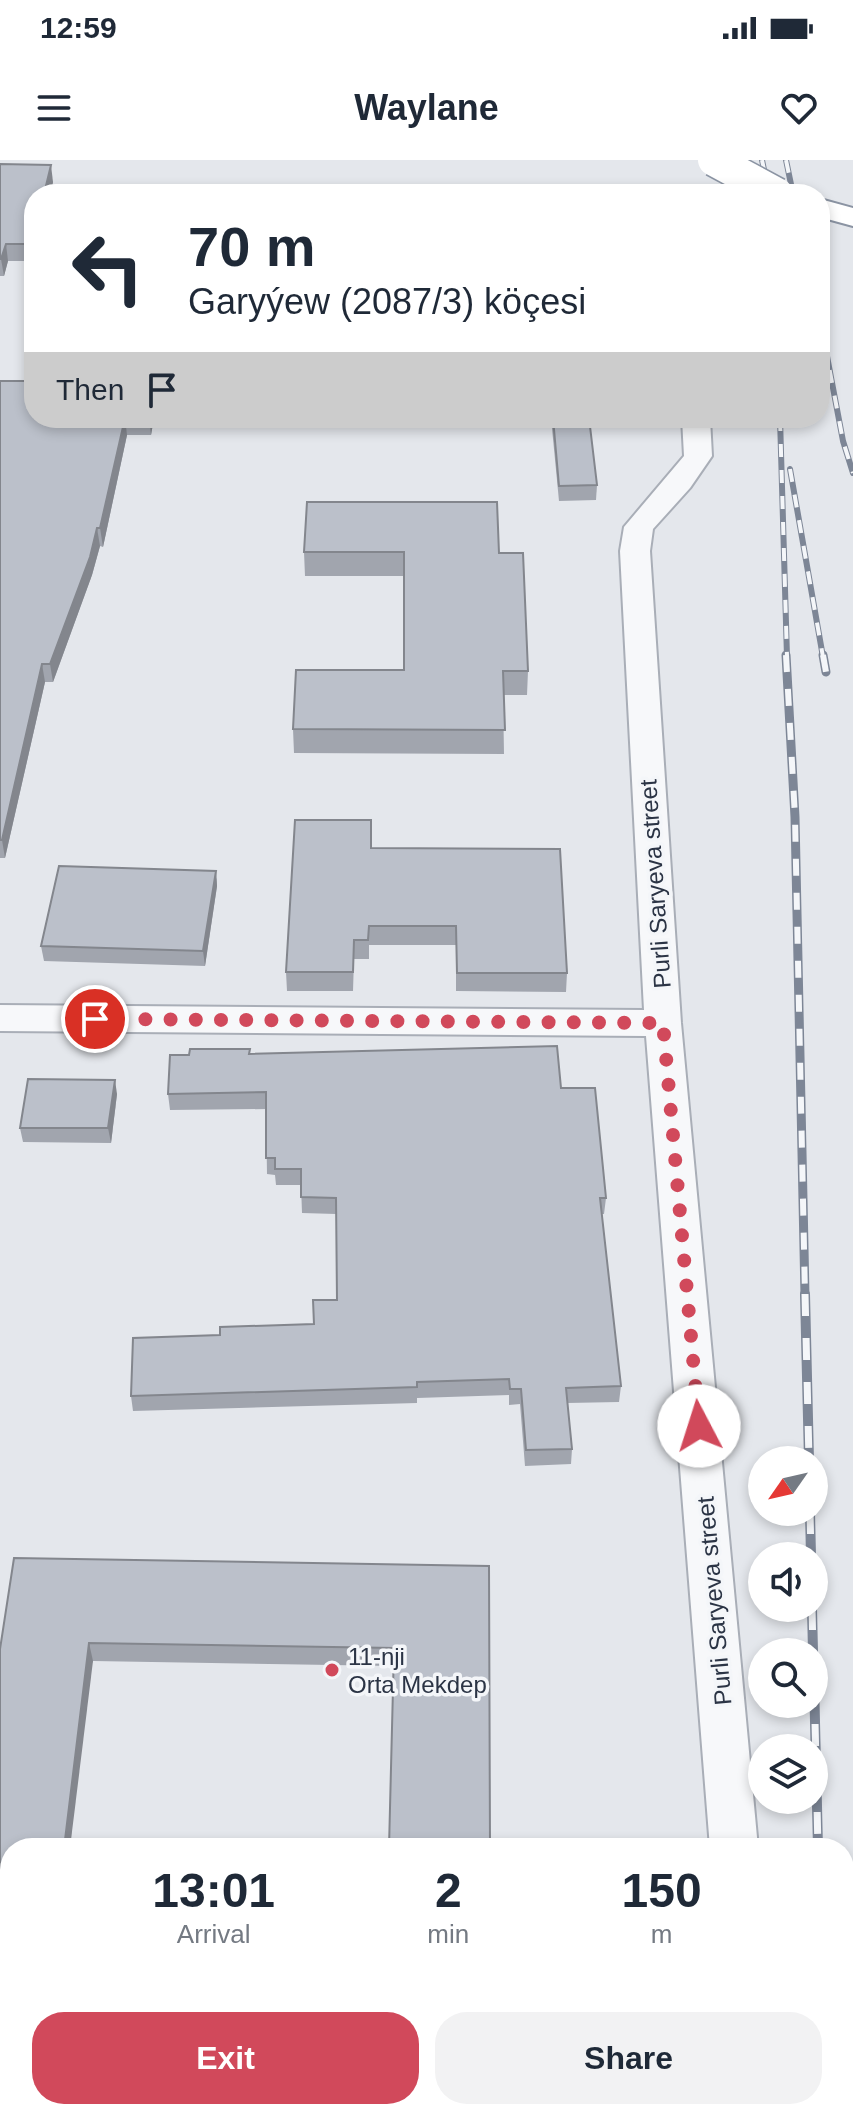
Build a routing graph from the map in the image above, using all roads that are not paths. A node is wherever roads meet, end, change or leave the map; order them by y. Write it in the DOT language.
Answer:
graph roads {
  1 [pos="708,161"];
  2 [pos="756,184"];
  3 [pos="830,211"];
  4 [pos="853,217"];
  5 [pos="697,428"];
  6 [pos="0,1018"];
  7 [pos="663,1023"];
  8 [pos="733,1838"];
  1 -- 2 [label="highway, bridge"];
  3 -- 4 [label="highway"];
  5 -- 7 [label="street, Purli Saryeva street"];
  6 -- 7 [label="street"];
  7 -- 8 [label="street, Purli Saryeva street"];
}
